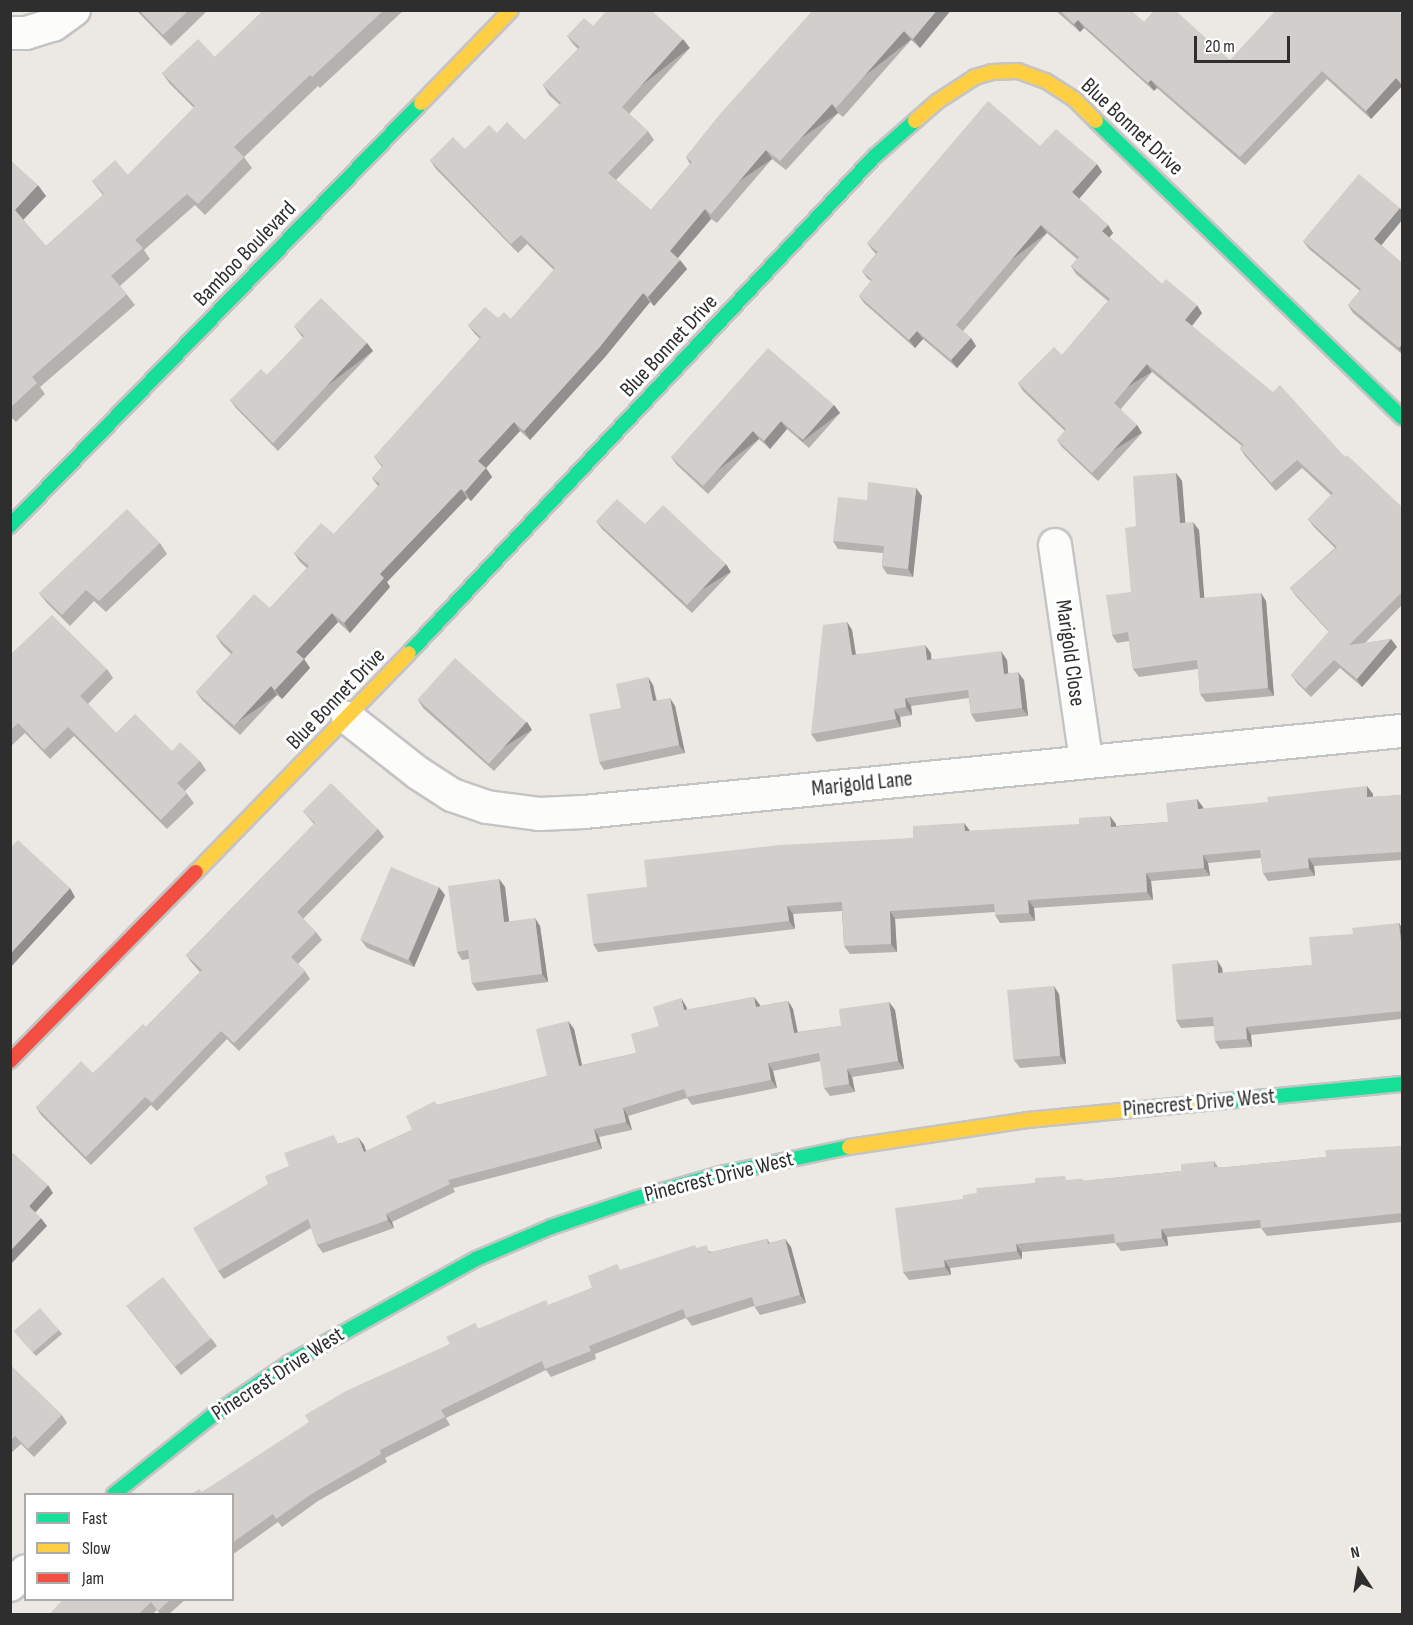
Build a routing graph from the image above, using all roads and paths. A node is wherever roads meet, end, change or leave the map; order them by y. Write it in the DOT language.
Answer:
graph roads {
  1 [pos="74,10"];
  2 [pos="511,10"];
  3 [pos="18,33"];
  4 [pos="1402,418"];
  5 [pos="10,526"];
  6 [pos="1055,545"];
  7 [pos="348,718"];
  8 [pos="1402,731"];
  9 [pos="1086,761"];
  10 [pos="10,1061"];
  11 [pos="1402,1084"];
  12 [pos="115,1493"];
  13 [pos="24,1573"];
  14 [pos="10,1585"];
  1 -- 3 [label="street"];
  2 -- 5 [label="street, Bamboo Boulevard"];
  4 -- 7 [label="street, Blue Bonnet Drive"];
  6 -- 9 [label="street, Marigold Close"];
  7 -- 9 [label="street, Marigold Lane"];
  7 -- 10 [label="street, Blue Bonnet Drive"];
  8 -- 9 [label="street, Marigold Lane"];
  11 -- 12 [label="street, Pinecrest Drive West"];
  13 -- 14 [label="street"];
}
